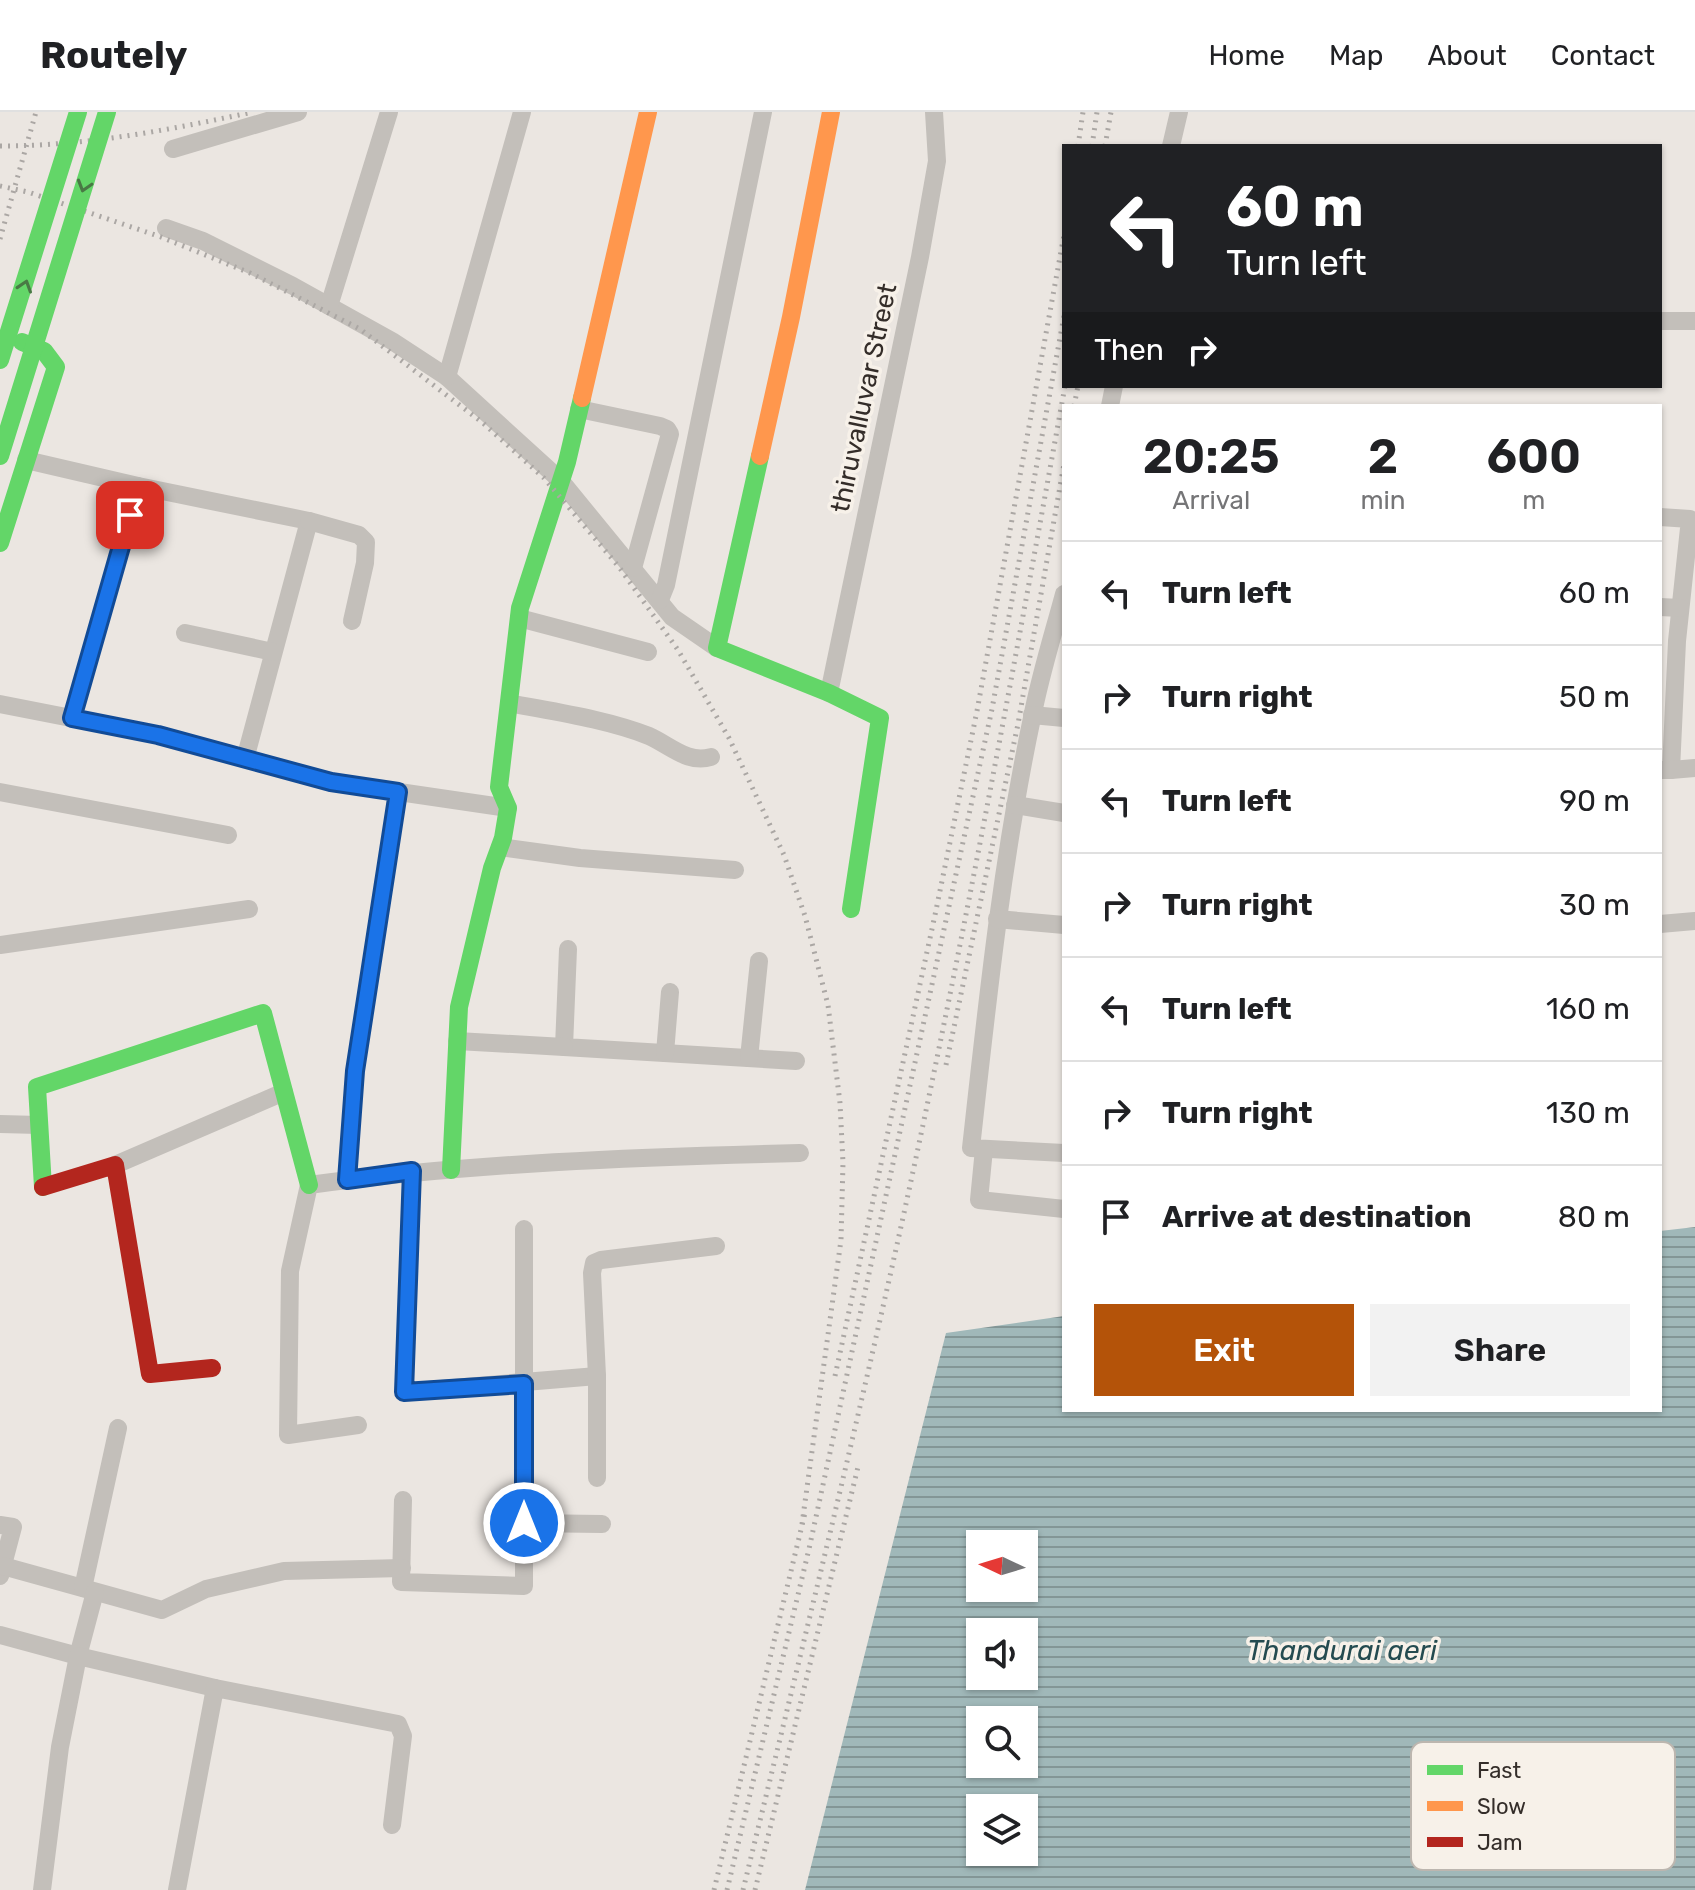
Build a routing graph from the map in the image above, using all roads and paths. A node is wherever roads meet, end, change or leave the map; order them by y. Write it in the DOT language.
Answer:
graph roads {
  1 [pos="78,112"];
  2 [pos="107,112"];
  3 [pos="298,112"];
  4 [pos="389,112"];
  5 [pos="522,112"];
  6 [pos="648,112"];
  7 [pos="763,112"];
  8 [pos="831,112"];
  9 [pos="934,112"];
  10 [pos="1179,112"];
  11 [pos="1171,144"];
  12 [pos="173,149"];
  13 [pos="166,228"];
  14 [pos="329,306"];
  15 [pos="1662,321"];
  16 [pos="1695,321"];
  17 [pos="0,344"];
  18 [pos="0,360"];
  19 [pos="447,377"];
  20 [pos="579,409"];
  21 [pos="0,456"];
  22 [pos="26,460"];
  23 [pos="560,480"];
  24 [pos="138,486"];
  25 [pos="1662,517"];
  26 [pos="1693,519"];
  27 [pos="309,521"];
  28 [pos="0,543"];
  29 [pos="633,568"];
  30 [pos="660,600"];
  31 [pos="1662,607"];
  32 [pos="1680,608"];
  33 [pos="1061,614"];
  34 [pos="519,618"];
  35 [pos="352,621"];
  36 [pos="185,633"];
  37 [pos="717,648"];
  38 [pos="273,652"];
  39 [pos="648,652"];
  40 [pos="829,693"];
  41 [pos="509,703"];
  42 [pos="0,704"];
  43 [pos="1032,715"];
  44 [pos="72,718"];
  45 [pos="1062,718"];
  46 [pos="711,757"];
  47 [pos="245,759"];
  48 [pos="1695,768"];
  49 [pos="1666,770"];
  50 [pos="0,792"];
  51 [pos="398,792"];
  52 [pos="1015,805"];
  53 [pos="508,808"];
  54 [pos="1062,813"];
  55 [pos="228,835"];
  56 [pos="500,847"];
  57 [pos="735,870"];
  58 [pos="249,909"];
  59 [pos="851,909"];
  60 [pos="997,919"];
  61 [pos="1695,921"];
  62 [pos="1662,924"];
  63 [pos="1062,925"];
  64 [pos="0,945"];
  65 [pos="568,949"];
  66 [pos="759,961"];
  67 [pos="670,992"];
  68 [pos="457,1041"];
  69 [pos="564,1047"];
  70 [pos="665,1053"];
  71 [pos="749,1058"];
  72 [pos="796,1061"];
  73 [pos="284,1092"];
  74 [pos="0,1124"];
  75 [pos="39,1125"];
  76 [pos="984,1149"];
  77 [pos="800,1153"];
  78 [pos="1062,1153"];
  79 [pos="115,1165"];
  80 [pos="451,1170"];
  81 [pos="412,1171"];
  82 [pos="347,1180"];
  83 [pos="309,1185"];
  84 [pos="1062,1209"];
  85 [pos="524,1229"];
  86 [pos="716,1246"];
  87 [pos="212,1368"];
  88 [pos="597,1376"];
  89 [pos="524,1384"];
  90 [pos="358,1425"];
  91 [pos="118,1428"];
  92 [pos="597,1478"];
  93 [pos="403,1500"];
  94 [pos="524,1523"];
  95 [pos="602,1524"];
  96 [pos="0,1525"];
  97 [pos="402,1568"];
  98 [pos="1,1571"];
  99 [pos="89,1590"];
  100 [pos="0,1635"];
  101 [pos="78,1656"];
  102 [pos="215,1688"];
  103 [pos="392,1825"];
  104 [pos="42,1890"];
  105 [pos="177,1890"];
  18 -- 1 [label="main road, one-way, bridge"];
  2 -- 21 [label="main road, one-way, bridge"];
  3 -- 12 [label="street"];
  4 -- 14 [label="street"];
  5 -- 19 [label="street"];
  6 -- 20 [label="main road"];
  7 -- 30 [label="street"];
  8 -- 37 [label="main road"];
  9 -- 40 [label="street, thiruvalluvar Street"];
  10 -- 11 [label="street"];
  13 -- 14 [label="street"];
  14 -- 19 [label="street"];
  15 -- 16 [label="street"];
  17 -- 22 [label="main road"];
  19 -- 23 [label="street"];
  20 -- 23 [label="main road"];
  20 -- 29 [label="street"];
  22 -- 24 [label="street"];
  22 -- 28 [label="main road"];
  23 -- 29 [label="street"];
  23 -- 34 [label="main road"];
  24 -- 27 [label="street"];
  24 -- 44 [label="street"];
  25 -- 26 [label="street"];
  26 -- 32 [label="street"];
  27 -- 35 [label="street"];
  27 -- 38 [label="street"];
  29 -- 30 [label="street"];
  30 -- 37 [label="street"];
  31 -- 32 [label="street"];
  32 -- 49 [label="street"];
  33 -- 43 [label="street"];
  34 -- 39 [label="street"];
  34 -- 41 [label="main road"];
  36 -- 38 [label="street"];
  37 -- 40 [label="main road"];
  38 -- 47 [label="street"];
  40 -- 59 [label="main road"];
  41 -- 46 [label="street"];
  41 -- 53 [label="main road"];
  42 -- 44 [label="street"];
  43 -- 45 [label="street"];
  43 -- 52 [label="street"];
  44 -- 47 [label="street"];
  47 -- 51 [label="street"];
  48 -- 49 [label="street"];
  50 -- 55 [label="street"];
  51 -- 53 [label="street"];
  51 -- 82 [label="street"];
  52 -- 54 [label="street"];
  52 -- 60 [label="street"];
  53 -- 56 [label="main road"];
  56 -- 57 [label="street"];
  56 -- 68 [label="main road"];
  58 -- 64 [label="street"];
  60 -- 63 [label="street"];
  60 -- 76 [label="street"];
  61 -- 62 [label="street"];
  65 -- 69 [label="street"];
  66 -- 71 [label="street"];
  67 -- 70 [label="street"];
  68 -- 69 [label="street"];
  68 -- 80 [label="main road"];
  69 -- 70 [label="street"];
  70 -- 71 [label="street"];
  71 -- 72 [label="street"];
  73 -- 75 [label="main road"];
  73 -- 79 [label="street"];
  73 -- 83 [label="main road"];
  74 -- 75 [label="street"];
  75 -- 79 [label="main road"];
  76 -- 78 [label="street"];
  76 -- 84 [label="street"];
  77 -- 80 [label="street"];
  79 -- 87 [label="main road"];
  80 -- 81 [label="street"];
  81 -- 82 [label="street"];
  81 -- 89 [label="street"];
  82 -- 83 [label="street"];
  83 -- 90 [label="street"];
  85 -- 89 [label="street"];
  86 -- 88 [label="street"];
  88 -- 89 [label="street"];
  88 -- 92 [label="street"];
  89 -- 94 [label="street"];
  91 -- 99 [label="street"];
  93 -- 97 [label="street"];
  94 -- 95 [label="street"];
  94 -- 97 [label="street"];
  96 -- 98 [label="street"];
  97 -- 99 [label="street"];
  98 -- 99 [label="street"];
  99 -- 101 [label="street"];
  100 -- 101 [label="street"];
  101 -- 102 [label="street"];
  101 -- 104 [label="street"];
  102 -- 103 [label="street"];
  102 -- 105 [label="street"];
}
